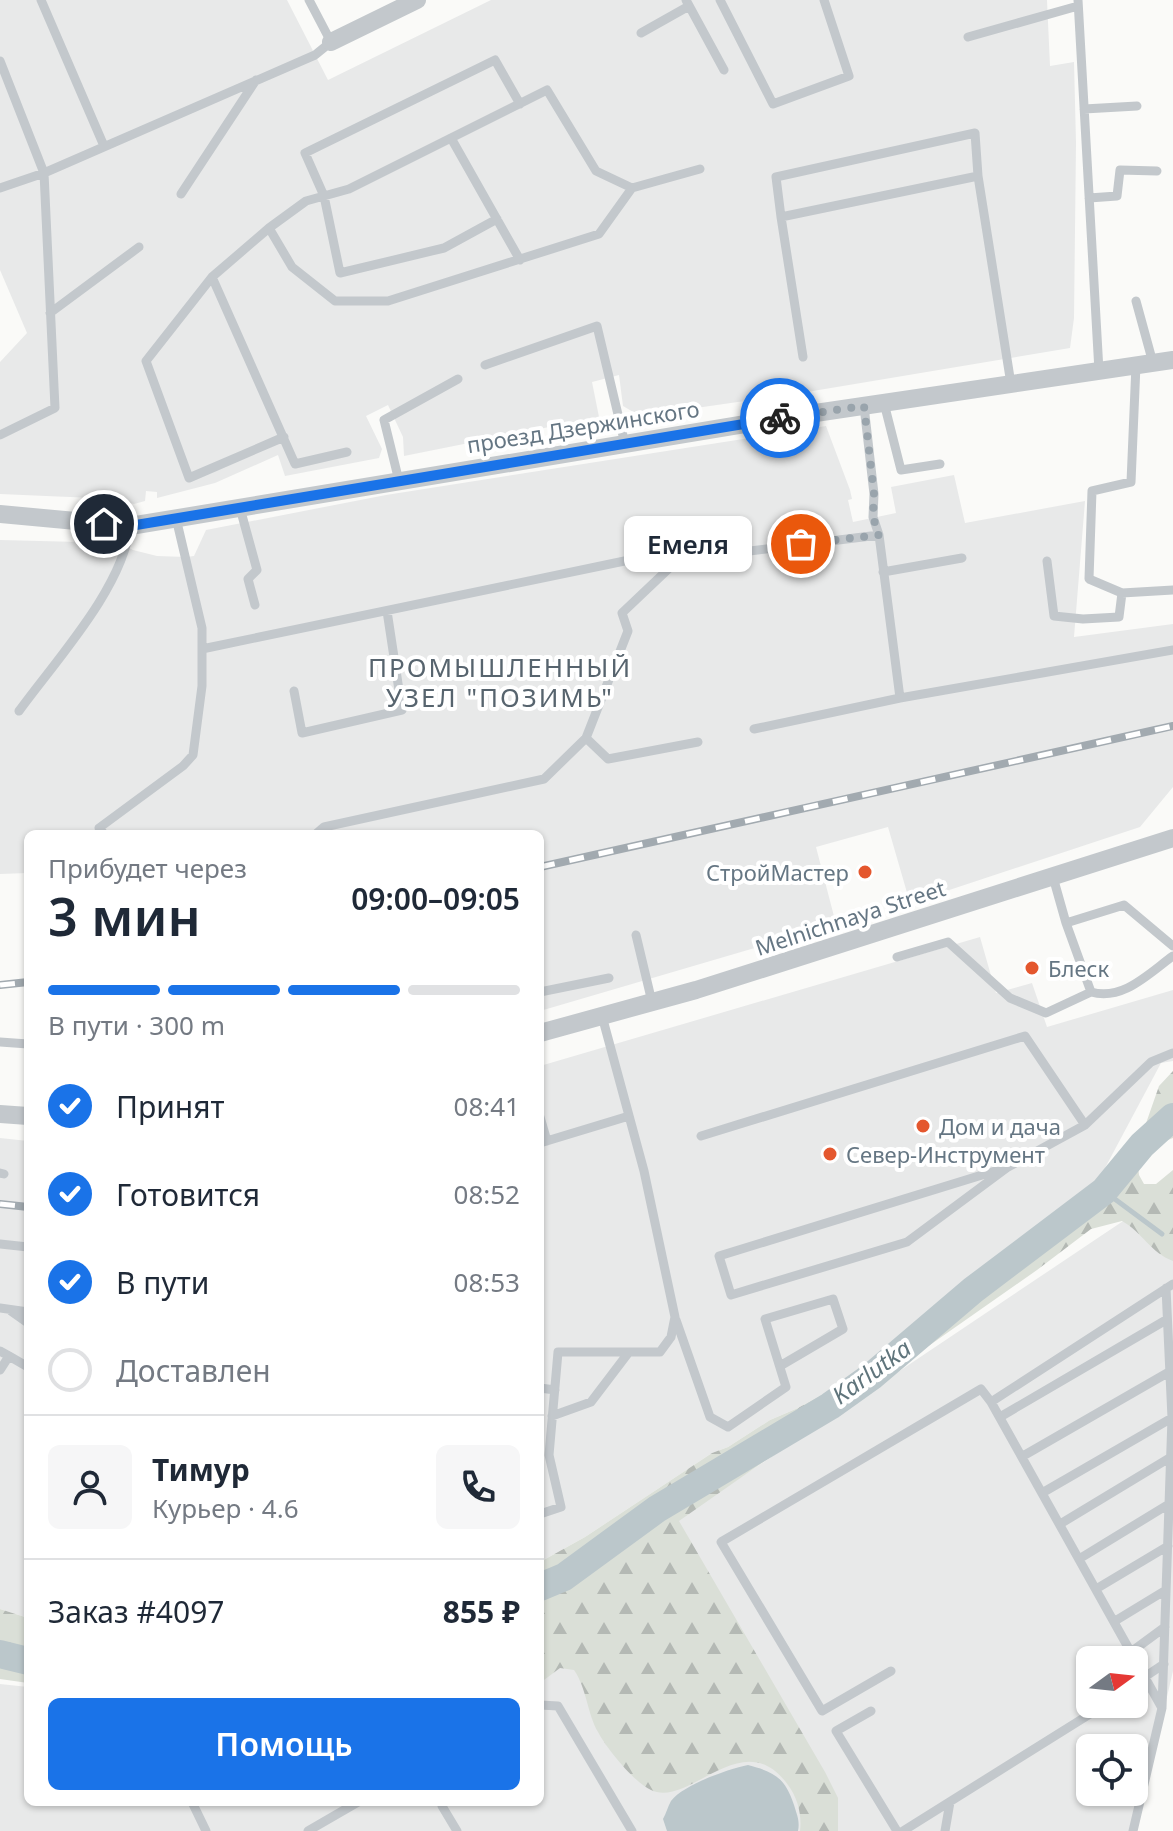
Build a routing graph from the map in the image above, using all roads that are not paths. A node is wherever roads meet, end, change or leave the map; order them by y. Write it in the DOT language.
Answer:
graph roads {
  1 [pos="41,0"];
  2 [pos="309,0"];
  3 [pos="417,0"];
  4 [pos="720,0"];
  5 [pos="824,0"];
  6 [pos="688,3"];
  7 [pos="1078,3"];
  8 [pos="641,33"];
  9 [pos="968,37"];
  10 [pos="331,42"];
  11 [pos="0,61"];
  12 [pos="724,70"];
  13 [pos="256,80"];
  14 [pos="520,104"];
  15 [pos="1137,106"];
  16 [pos="1084,109"];
  17 [pos="451,138"];
  18 [pos="104,146"];
  19 [pos="700,169"];
  20 [pos="1157,171"];
  21 [pos="44,173"];
  22 [pos="978,176"];
  23 [pos="0,188"];
  24 [pos="632,188"];
  25 [pos="181,194"];
  26 [pos="324,196"];
  27 [pos="1089,198"];
  28 [pos="781,217"];
  29 [pos="497,219"];
  30 [pos="269,228"];
  31 [pos="139,247"];
  32 [pos="520,260"];
  33 [pos="212,277"];
  34 [pos="1136,301"];
  35 [pos="50,313"];
  36 [pos="803,357"];
  37 [pos="1173,360"];
  38 [pos="1145,364"];
  39 [pos="485,365"];
  40 [pos="1099,371"];
  41 [pos="458,379"];
  42 [pos="1011,384"];
  43 [pos="884,403"];
  44 [pos="864,406"];
  45 [pos="0,435"];
  46 [pos="284,437"];
  47 [pos="625,444"];
  48 [pos="347,452"];
  49 [pos="940,464"];
  50 [pos="399,481"];
  51 [pos="240,508"];
  52 [pos="0,514"];
  53 [pos="176,518"];
  54 [pos="130,526"];
  55 [pos="879,535"];
  56 [pos="669,542"];
  57 [pos="962,558"];
  58 [pos="1047,561"];
  59 [pos="883,572"];
  60 [pos="1173,590"];
  61 [pos="1122,593"];
  62 [pos="255,605"];
  63 [pos="387,611"];
  64 [pos="202,649"];
  65 [pos="1173,650"];
  66 [pos="294,691"];
  67 [pos="900,698"];
  68 [pos="19,711"];
  69 [pos="754,729"];
  70 [pos="586,738"];
  71 [pos="698,742"];
  72 [pos="342,829"];
  73 [pos="103,830"];
  74 [pos="321,830"];
  75 [pos="1173,838"];
  76 [pos="1053,877"];
  77 [pos="1066,923"];
  78 [pos="636,935"];
  79 [pos="1173,946"];
  80 [pos="1173,956"];
  81 [pos="897,957"];
  82 [pos="609,978"];
  83 [pos="544,991"];
  84 [pos="1091,992"];
  85 [pos="652,1002"];
  86 [pos="602,1016"];
  87 [pos="544,1032"];
  88 [pos="0,1042"];
  89 [pos="24,1044"];
  90 [pos="1173,1053"];
  91 [pos="0,1114"];
  92 [pos="24,1116"];
  93 [pos="629,1116"];
  94 [pos="1085,1125"];
  95 [pos="701,1136"];
  96 [pos="544,1142"];
  97 [pos="1008,1167"];
  98 [pos="0,1244"];
  99 [pos="24,1247"];
  100 [pos="1169,1286"];
  101 [pos="4,1309"];
  102 [pos="24,1312"];
  103 [pos="675,1317"];
  104 [pos="1166,1320"];
  105 [pos="24,1321"];
  106 [pos="629,1352"];
  107 [pos="4,1353"];
  108 [pos="24,1365"];
  109 [pos="780,1366"];
  110 [pos="0,1370"];
  111 [pos="1169,1372"];
  112 [pos="544,1389"];
  113 [pos="555,1390"];
  114 [pos="991,1402"];
  115 [pos="552,1416"];
  116 [pos="1000,1417"];
  117 [pos="1172,1418"];
  118 [pos="1023,1456"];
  119 [pos="1171,1457"];
  120 [pos="1042,1493"];
  121 [pos="1169,1504"];
  122 [pos="544,1513"];
  123 [pos="1060,1524"];
  124 [pos="1168,1546"];
  125 [pos="1079,1559"];
  126 [pos="1096,1589"];
  127 [pos="1166,1590"];
  128 [pos="1115,1621"];
  129 [pos="1165,1627"];
  130 [pos="1128,1646"];
  131 [pos="1139,1646"];
  132 [pos="1164,1664"];
  133 [pos="891,1671"];
  134 [pos="1148,1673"];
  135 [pos="1148,1681"];
  136 [pos="544,1705"];
  137 [pos="1162,1708"];
  138 [pos="871,1711"];
  139 [pos="1084,1718"];
  140 [pos="950,1802"];
  141 [pos="194,1806"];
  142 [pos="351,1806"];
  143 [pos="442,1806"];
  144 [pos="206,1831"];
  145 [pos="308,1831"];
  146 [pos="457,1831"];
  147 [pos="632,1831"];
  148 [pos="900,1831"];
  149 [pos="945,1831"];
  150 [pos="1133,1831"];
  1 -- 18 [label="lane"];
  2 -- 10 [label="lane"];
  3 -- 10 [label="street"];
  4 -- 5 [label="lane"];
  6 -- 8 [label="lane"];
  6 -- 12 [label="lane"];
  7 -- 9 [label="lane"];
  7 -- 16 [label="lane"];
  10 -- 13 [label="lane"];
  11 -- 21 [label="lane"];
  13 -- 18 [label="lane"];
  13 -- 25 [label="lane"];
  14 -- 17 [label="lane"];
  14 -- 24 [label="lane"];
  14 -- 26 [label="lane"];
  15 -- 16 [label="lane"];
  16 -- 27 [label="lane"];
  17 -- 26 [label="lane"];
  17 -- 29 [label="lane"];
  18 -- 21 [label="lane"];
  19 -- 24 [label="lane"];
  20 -- 27 [label="lane"];
  21 -- 23 [label="lane"];
  21 -- 35 [label="lane"];
  22 -- 28 [label="lane"];
  22 -- 28 [label="lane"];
  22 -- 42 [label="lane"];
  24 -- 32 [label="lane"];
  26 -- 29 [label="lane"];
  26 -- 30 [label="lane"];
  27 -- 40 [label="lane"];
  28 -- 36 [label="lane"];
  29 -- 32 [label="lane"];
  30 -- 32 [label="lane"];
  30 -- 33 [label="lane"];
  31 -- 35 [label="lane"];
  33 -- 46 [label="lane"];
  33 -- 46 [label="lane"];
  34 -- 38 [label="lane"];
  35 -- 45 [label="lane"];
  37 -- 38 [label="street, проезд Дзержинского"];
  38 -- 40 [label="street, проезд Дзержинского"];
  38 -- 61 [label="lane"];
  39 -- 47 [label="lane"];
  40 -- 42 [label="street, проезд Дзержинского"];
  41 -- 50 [label="lane"];
  42 -- 43 [label="street, проезд Дзержинского"];
  43 -- 44 [label="street, проезд Дзержинского"];
  43 -- 49 [label="lane"];
  44 -- 47 [label="street, проезд Дзержинского"];
  44 -- 55 [label="lane"];
  46 -- 48 [label="lane"];
  47 -- 50 [label="street, проезд Дзержинского"];
  50 -- 51 [label="street, проезд Дзержинского"];
  51 -- 53 [label="street, проезд Дзержинского"];
  51 -- 62 [label="lane"];
  52 -- 54 [label="street, проезд Дзержинского"];
  53 -- 54 [label="street, проезд Дзержинского"];
  53 -- 64 [label="lane"];
  54 -- 68 [label="lane"];
  55 -- 59 [label="lane"];
  55 -- 70 [label="lane"];
  56 -- 63 [label="lane"];
  57 -- 59 [label="lane"];
  58 -- 61 [label="lane"];
  59 -- 67 [label="lane"];
  60 -- 61 [label="lane"];
  63 -- 64 [label="lane"];
  63 -- 66 [label="lane"];
  64 -- 73 [label="lane"];
  65 -- 67 [label="lane"];
  67 -- 69 [label="lane"];
  70 -- 71 [label="lane"];
  70 -- 72 [label="lane"];
  72 -- 74 [label="lane"];
  75 -- 76 [label="street, Melnichnaya Street"];
  76 -- 77 [label="lane"];
  76 -- 85 [label="street, Melnichnaya Street"];
  77 -- 79 [label="lane"];
  77 -- 84 [label="lane"];
  78 -- 85 [label="lane"];
  80 -- 84 [label="lane"];
  81 -- 84 [label="lane"];
  82 -- 83 [label="lane"];
  85 -- 86 [label="street, Melnichnaya Street"];
  86 -- 87 [label="street, Melnichnaya Street"];
  86 -- 93 [label="lane"];
  88 -- 89 [label="lane"];
  90 -- 94 [label="lane"];
  91 -- 92 [label="street"];
  93 -- 96 [label="lane"];
  93 -- 103 [label="lane"];
  94 -- 95 [label="lane"];
  94 -- 97 [label="lane"];
  97 -- 97 [label="lane"];
  98 -- 99 [label="lane"];
  100 -- 104 [label="lane"];
  100 -- 114 [label="lane"];
  101 -- 102 [label="lane"];
  101 -- 105 [label="lane"];
  103 -- 106 [label="lane"];
  103 -- 109 [label="lane"];
  104 -- 111 [label="lane"];
  104 -- 116 [label="lane"];
  106 -- 113 [label="lane"];
  106 -- 115 [label="lane"];
  107 -- 108 [label="lane"];
  107 -- 110 [label="lane"];
  109 -- 109 [label="lane"];
  111 -- 117 [label="lane"];
  111 -- 118 [label="lane"];
  112 -- 113 [label="lane"];
  113 -- 115 [label="lane"];
  114 -- 116 [label="lane"];
  114 -- 133 [label="lane"];
  115 -- 122 [label="lane"];
  116 -- 118 [label="lane"];
  117 -- 119 [label="lane"];
  117 -- 120 [label="lane"];
  118 -- 120 [label="lane"];
  119 -- 121 [label="lane"];
  119 -- 123 [label="lane"];
  120 -- 123 [label="lane"];
  121 -- 124 [label="lane"];
  121 -- 125 [label="lane"];
  123 -- 125 [label="lane"];
  124 -- 126 [label="lane"];
  124 -- 127 [label="lane"];
  125 -- 126 [label="lane"];
  126 -- 128 [label="lane"];
  127 -- 128 [label="lane"];
  127 -- 129 [label="lane"];
  128 -- 130 [label="lane"];
  129 -- 131 [label="lane"];
  129 -- 132 [label="lane"];
  132 -- 134 [label="lane"];
  132 -- 137 [label="lane"];
  135 -- 137 [label="lane"];
  136 -- 147 [label="lane"];
  137 -- 150 [label="lane"];
  138 -- 148 [label="lane"];
  139 -- 140 [label="lane"];
  140 -- 148 [label="lane"];
  140 -- 149 [label="lane"];
  141 -- 144 [label="lane"];
  142 -- 145 [label="lane"];
  143 -- 146 [label="lane"];
}
